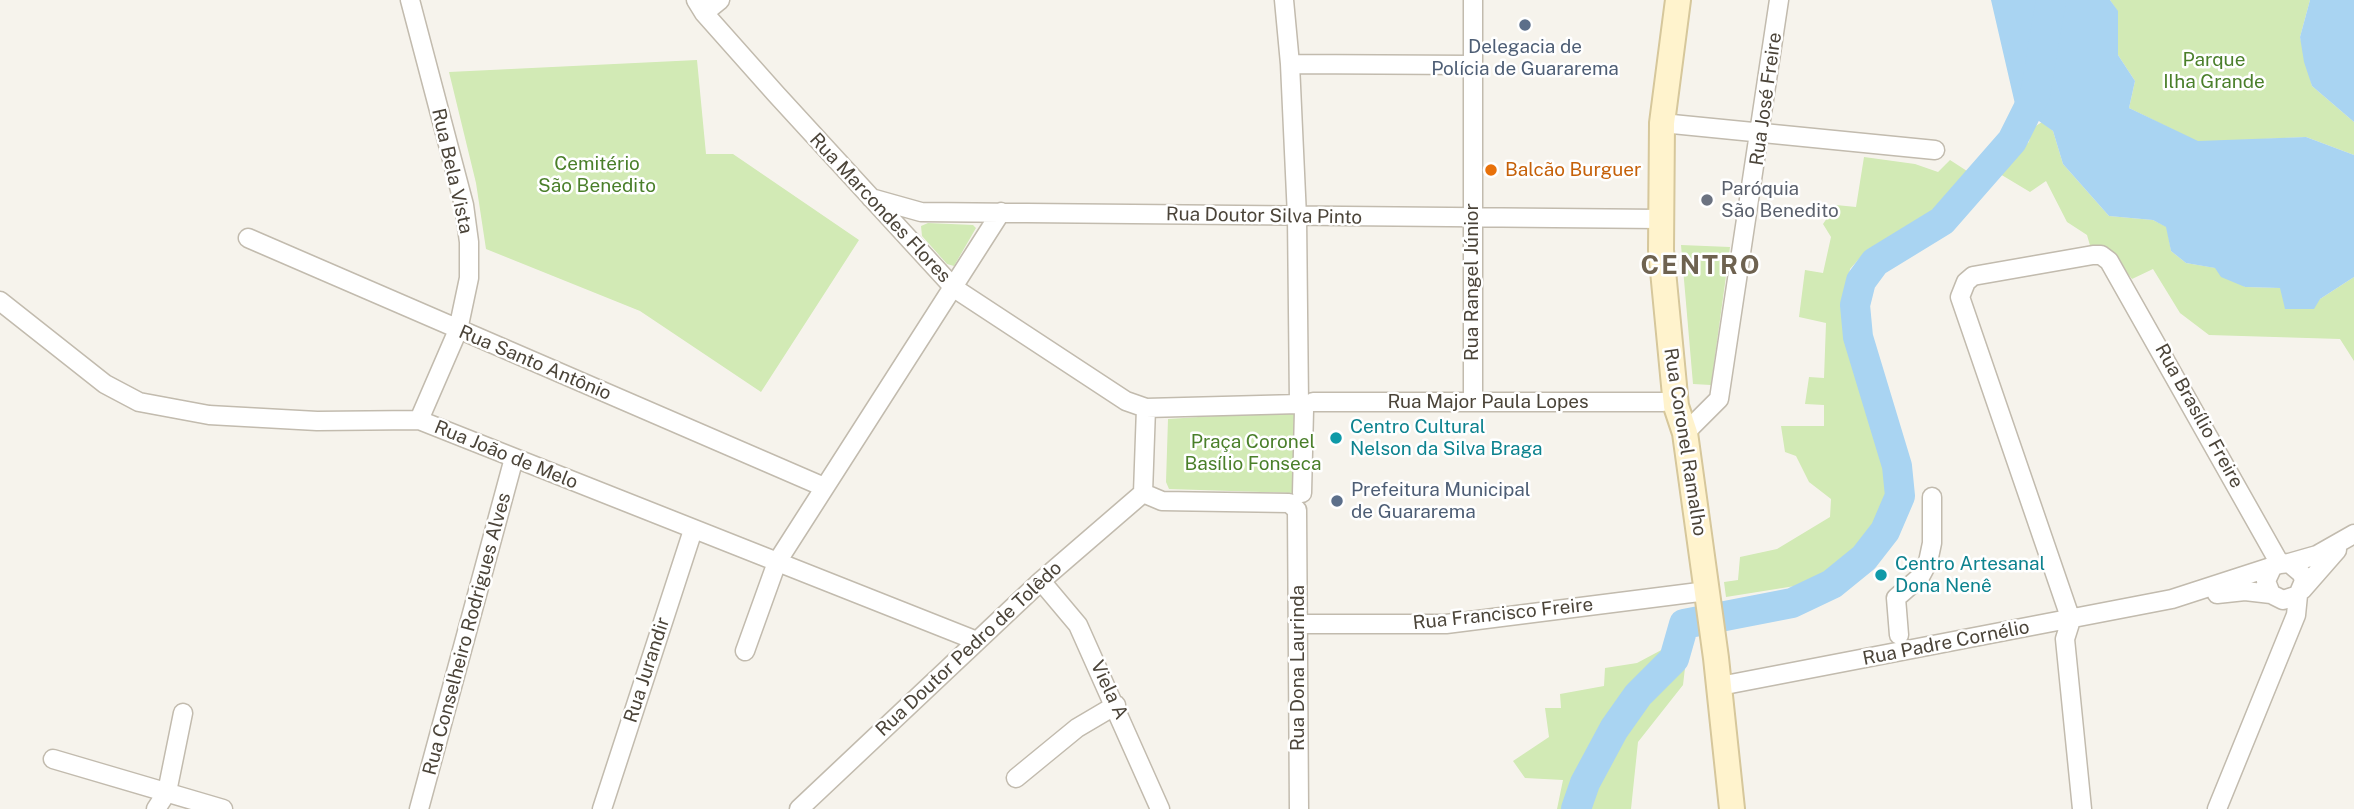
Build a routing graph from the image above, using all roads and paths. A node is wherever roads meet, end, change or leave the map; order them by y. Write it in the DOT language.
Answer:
graph roads {
  1 [pos="410,0"];
  2 [pos="720,0"];
  3 [pos="1284,0"];
  4 [pos="1473,0"];
  5 [pos="1678,0"];
  6 [pos="1779,0"];
  7 [pos="700,6"];
  8 [pos="1290,64"];
  9 [pos="1471,65"];
  10 [pos="1662,123"];
  11 [pos="1761,135"];
  12 [pos="1935,150"];
  13 [pos="869,198"];
  14 [pos="921,212"];
  15 [pos="1000,212"];
  16 [pos="1297,217"];
  17 [pos="1473,218"];
  18 [pos="1660,219"];
  19 [pos="248,238"];
  20 [pos="907,238"];
  21 [pos="954,288"];
  22 [pos="0,301"];
  23 [pos="458,330"];
  24 [pos="1473,396"];
  25 [pos="1663,402"];
  26 [pos="1305,405"];
  27 [pos="1146,408"];
  28 [pos="419,420"];
  29 [pos="1685,433"];
  30 [pos="514,458"];
  31 [pos="824,486"];
  32 [pos="1143,493"];
  33 [pos="1302,493"];
  34 [pos="1932,497"];
  35 [pos="693,530"];
  36 [pos="2351,535"];
  37 [pos="777,562"];
  38 [pos="2280,565"];
  39 [pos="1041,581"];
  40 [pos="2300,593"];
  41 [pos="2273,596"];
  42 [pos="1707,597"];
  43 [pos="2172,599"];
  44 [pos="2070,620"];
  45 [pos="1298,624"];
  46 [pos="1899,635"];
  47 [pos="977,641"];
  48 [pos="745,651"];
  49 [pos="2277,656"];
  50 [pos="1720,686"];
  51 [pos="1116,705"];
  52 [pos="183,713"];
  53 [pos="53,759"];
  54 [pos="1016,778"];
  55 [pos="167,792"];
  56 [pos="156,809"];
  57 [pos="223,809"];
  58 [pos="419,809"];
  59 [pos="601,809"];
  60 [pos="799,809"];
  61 [pos="1160,809"];
  62 [pos="1299,809"];
  63 [pos="1732,809"];
  64 [pos="2082,809"];
  65 [pos="2215,809"];
  1 -- 23 [label="street, Rua Bela Vista"];
  2 -- 7 [label="street"];
  3 -- 8 [label="street"];
  4 -- 9 [label="street, Rua Rangel Júnior"];
  5 -- 10 [label="main road, Rua Coronel Ramalho"];
  6 -- 11 [label="street, Rua José Freire"];
  7 -- 13 [label="street, Rua Marcondes Flores"];
  8 -- 9 [label="street"];
  8 -- 16 [label="street"];
  9 -- 17 [label="street, Rua Rangel Júnior"];
  10 -- 11 [label="street"];
  10 -- 18 [label="main road, Rua Coronel Ramalho"];
  11 -- 12 [label="street"];
  11 -- 29 [label="street, Rua José Freire"];
  13 -- 14 [label="street, Rua Doutor Silva Pinto"];
  13 -- 20 [label="street, Rua Marcondes Flores"];
  14 -- 15 [label="street, Rua Doutor Silva Pinto"];
  14 -- 20 [label="street"];
  15 -- 16 [label="street, Rua Doutor Silva Pinto"];
  15 -- 21 [label="street"];
  16 -- 17 [label="street, Rua Doutor Silva Pinto"];
  16 -- 26 [label="street"];
  17 -- 18 [label="street, Rua Doutor Silva Pinto"];
  17 -- 24 [label="street, Rua Rangel Júnior"];
  18 -- 29 [label="main road, Rua Coronel Ramalho"];
  19 -- 23 [label="street, Rua Santo Antônio"];
  20 -- 21 [label="street, Rua Marcondes Flores"];
  21 -- 27 [label="street, Rua Marcondes Flores"];
  21 -- 31 [label="street"];
  22 -- 28 [label="street, Rua João de Melo"];
  23 -- 28 [label="street, Rua Bela Vista"];
  23 -- 31 [label="street, Rua Santo Antônio"];
  25 -- 26 [label="street, Rua Major Paula Lopes"];
  26 -- 27 [label="street, Rua Marcondes Flores"];
  26 -- 33 [label="street"];
  27 -- 32 [label="street"];
  28 -- 30 [label="street, Rua João de Melo"];
  29 -- 42 [label="main road, Rua Coronel Ramalho"];
  30 -- 35 [label="street, Rua João de Melo"];
  30 -- 58 [label="street, Rua Conselheiro Rodrigues Alves"];
  31 -- 37 [label="street"];
  32 -- 39 [label="street, Rua Doutor Pedro de Tolêdo"];
  32 -- 45 [label="street, Rua Dona Laurinda"];
  34 -- 46 [label="street"];
  35 -- 37 [label="street, Rua João de Melo"];
  35 -- 59 [label="street, Rua Jurandir"];
  36 -- 38 [label="street, Rua Padre Cornélio"];
  36 -- 40 [label="street, Rua Padre Cornélio"];
  37 -- 47 [label="street, Rua João de Melo"];
  37 -- 48 [label="street"];
  38 -- 40 [label="street"];
  38 -- 41 [label="street"];
  38 -- 43 [label="street, Rua Padre Cornélio"];
  38 -- 44 [label="street, Rua Brasílio Freire"];
  39 -- 47 [label="street, Rua Doutor Pedro de Tolêdo"];
  39 -- 51 [label="street, Viela A"];
  40 -- 41 [label="street"];
  40 -- 49 [label="street"];
  41 -- 43 [label="street, Rua Padre Cornélio"];
  41 -- 49 [label="street"];
  42 -- 45 [label="street, Rua Francisco Freire"];
  42 -- 50 [label="main road, Rua Coronel Ramalho"];
  43 -- 44 [label="street, Rua Padre Cornélio"];
  44 -- 50 [label="street, Rua Padre Cornélio"];
  44 -- 64 [label="street"];
  45 -- 62 [label="street, Rua Dona Laurinda"];
  47 -- 60 [label="street, Rua Doutor Pedro de Tolêdo"];
  49 -- 65 [label="street"];
  50 -- 63 [label="main road, Rua Coronel Ramalho"];
  51 -- 54 [label="street"];
  51 -- 61 [label="street, Viela A"];
  52 -- 55 [label="street"];
  53 -- 55 [label="street"];
  55 -- 56 [label="street"];
  55 -- 57 [label="street"];
}
